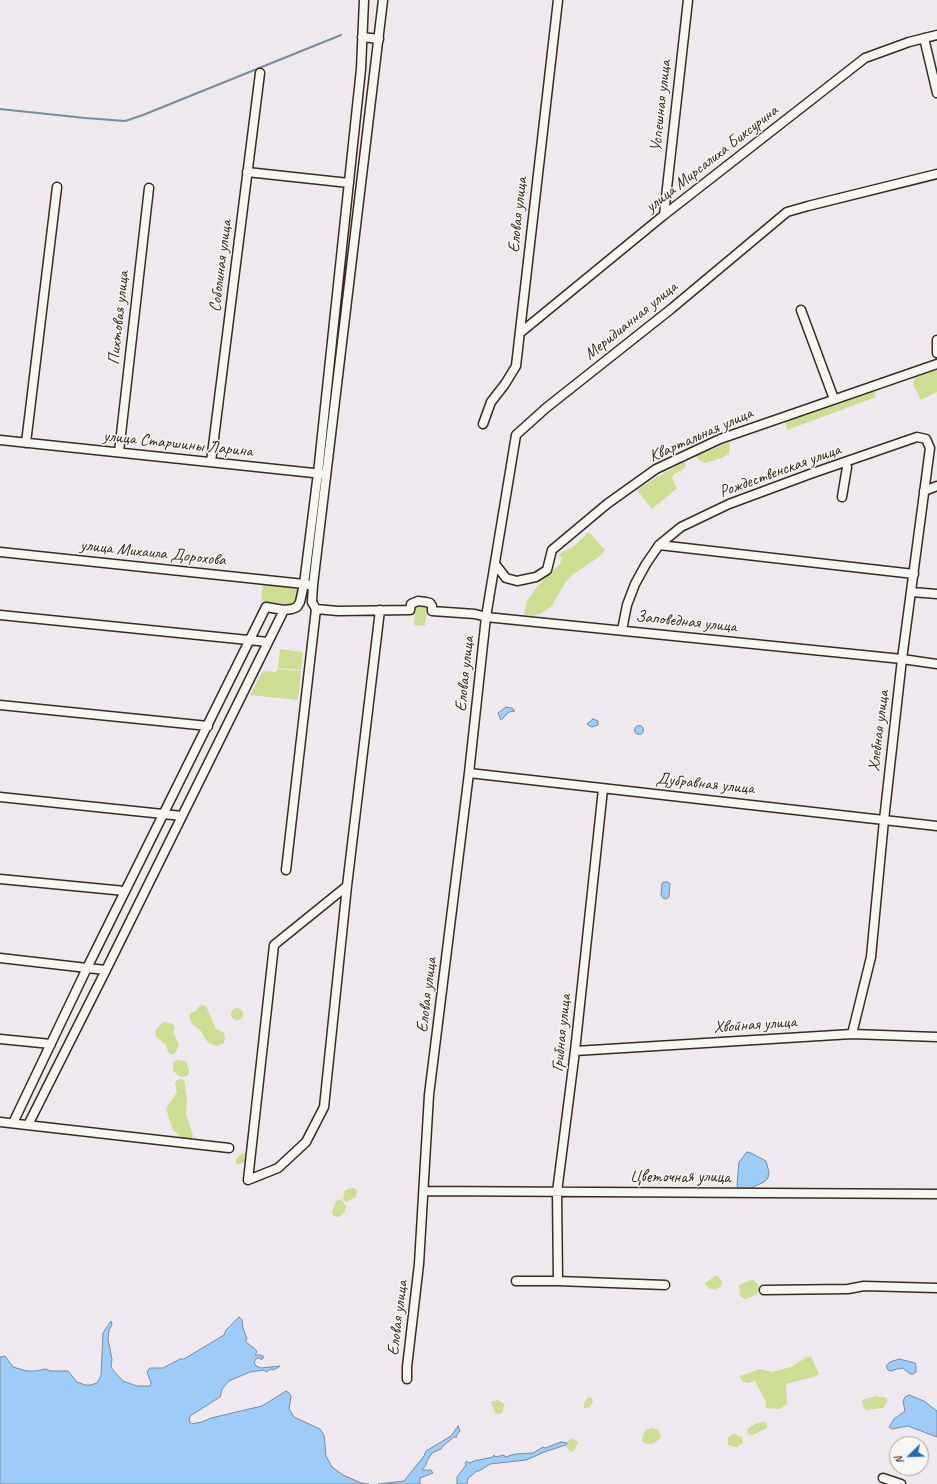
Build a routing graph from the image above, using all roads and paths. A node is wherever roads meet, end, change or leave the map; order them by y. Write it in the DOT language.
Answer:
graph roads {
  1 [pos="364,0"];
  2 [pos="383,0"];
  3 [pos="558,0"];
  4 [pos="688,0"];
  5 [pos="937,35"];
  6 [pos="362,37"];
  7 [pos="924,38"];
  8 [pos="379,39"];
  9 [pos="260,73"];
  10 [pos="937,93"];
  11 [pos="247,172"];
  12 [pos="937,174"];
  13 [pos="349,183"];
  14 [pos="57,187"];
  15 [pos="149,188"];
  16 [pos="664,215"];
  17 [pos="801,310"];
  18 [pos="520,333"];
  19 [pos="937,340"];
  20 [pos="937,353"];
  21 [pos="937,364"];
  22 [pos="834,399"];
  23 [pos="483,424"];
  24 [pos="917,437"];
  25 [pos="0,440"];
  26 [pos="26,443"];
  27 [pos="119,452"];
  28 [pos="211,462"];
  29 [pos="845,462"];
  30 [pos="318,473"];
  31 [pos="328,475"];
  32 [pos="937,486"];
  33 [pos="924,491"];
  34 [pos="842,497"];
  35 [pos="659,545"];
  36 [pos="0,552"];
  37 [pos="495,564"];
  38 [pos="914,574"];
  39 [pos="304,584"];
  40 [pos="313,585"];
  41 [pos="912,592"];
  42 [pos="937,594"];
  43 [pos="316,609"];
  44 [pos="284,610"];
  45 [pos="380,610"];
  46 [pos="0,615"];
  47 [pos="486,616"];
  48 [pos="622,630"];
  49 [pos="250,640"];
  50 [pos="268,642"];
  51 [pos="902,659"];
  52 [pos="937,664"];
  53 [pos="0,705"];
  54 [pos="208,726"];
  55 [pos="469,772"];
  56 [pos="603,789"];
  57 [pos="0,797"];
  58 [pos="164,814"];
  59 [pos="182,816"];
  60 [pos="884,820"];
  61 [pos="937,826"];
  62 [pos="286,870"];
  63 [pos="0,878"];
  64 [pos="348,886"];
  65 [pos="125,891"];
  66 [pos="0,958"];
  67 [pos="87,968"];
  68 [pos="106,970"];
  69 [pos="852,1034"];
  70 [pos="937,1037"];
  71 [pos="0,1039"];
  72 [pos="51,1044"];
  73 [pos="575,1051"];
  74 [pos="0,1122"];
  75 [pos="13,1124"];
  76 [pos="28,1125"];
  77 [pos="229,1148"];
  78 [pos="424,1191"];
  79 [pos="557,1192"];
  80 [pos="937,1194"];
  81 [pos="558,1281"];
  82 [pos="516,1282"];
  83 [pos="665,1285"];
  84 [pos="937,1288"];
  85 [pos="764,1290"];
  86 [pos="407,1379"];
  87 [pos="883,1478"];
  88 [pos="901,1484"];
  1 -- 6 [label="street"];
  2 -- 8 [label="street"];
  3 -- 18 [label="street, Еловая улица"];
  4 -- 16 [label="street, Успешная улица"];
  5 -- 7 [label="street, улица Мирсалиха Биксурина"];
  6 -- 8 [label="street"];
  6 -- 13 [label="street"];
  7 -- 10 [label="street"];
  7 -- 16 [label="street, улица Мирсалиха Биксурина"];
  8 -- 31 [label="street"];
  9 -- 11 [label="street, Соболиная улица"];
  11 -- 13 [label="street"];
  11 -- 28 [label="street, Соболиная улица"];
  12 -- 37 [label="street, Меридианная улица"];
  13 -- 30 [label="street"];
  14 -- 26 [label="street"];
  15 -- 27 [label="street, Пихтовая улица"];
  16 -- 18 [label="street, улица Мирсалиха Биксурина"];
  17 -- 22 [label="street"];
  18 -- 23 [label="street, Еловая улица"];
  19 -- 20 [label="street"];
  21 -- 22 [label="street, Квартальная улица"];
  22 -- 37 [label="street, Квартальная улица"];
  24 -- 29 [label="street, Рождественская улица"];
  24 -- 33 [label="street, Хлебная улица"];
  25 -- 26 [label="street, улица Старшины Ларина"];
  26 -- 27 [label="street, улица Старшины Ларина"];
  27 -- 28 [label="street, улица Старшины Ларина"];
  28 -- 30 [label="street, улица Старшины Ларина"];
  29 -- 34 [label="street"];
  29 -- 35 [label="street, Рождественская улица"];
  30 -- 31 [label="street, улица Старшины Ларина"];
  30 -- 39 [label="street"];
  31 -- 40 [label="street"];
  32 -- 33 [label="street"];
  33 -- 38 [label="street, Хлебная улица"];
  35 -- 38 [label="street"];
  35 -- 48 [label="street, Рождественская улица"];
  36 -- 39 [label="street, улица Михаила Дорохова"];
  37 -- 47 [label="street, Меридианная улица"];
  38 -- 41 [label="street, Хлебная улица"];
  39 -- 40 [label="street, улица Михаила Дорохова"];
  39 -- 44 [label="street"];
  40 -- 43 [label="street"];
  41 -- 42 [label="street"];
  41 -- 51 [label="street, Хлебная улица"];
  43 -- 45 [label="street"];
  43 -- 62 [label="street"];
  44 -- 49 [label="street"];
  44 -- 50 [label="street"];
  45 -- 47 [label="street, Заповедная улица"];
  45 -- 64 [label="street"];
  46 -- 49 [label="street"];
  47 -- 48 [label="street, Заповедная улица"];
  47 -- 55 [label="street, Еловая улица"];
  48 -- 51 [label="street, Заповедная улица"];
  49 -- 50 [label="street"];
  49 -- 54 [label="street"];
  50 -- 59 [label="street"];
  51 -- 52 [label="street, Заповедная улица"];
  51 -- 60 [label="street, Хлебная улица"];
  53 -- 54 [label="street"];
  54 -- 58 [label="street"];
  55 -- 56 [label="street, Дубравная улица"];
  55 -- 78 [label="street, Еловая улица"];
  56 -- 60 [label="street, Дубравная улица"];
  56 -- 73 [label="street, Грибная улица"];
  57 -- 58 [label="street"];
  58 -- 59 [label="street"];
  58 -- 65 [label="street"];
  59 -- 68 [label="street"];
  60 -- 61 [label="street, Дубравная улица"];
  60 -- 69 [label="street, Хлебная улица"];
  63 -- 65 [label="street"];
  64 -- 64 [label="street"];
  65 -- 67 [label="street"];
  66 -- 67 [label="street"];
  67 -- 68 [label="street"];
  67 -- 72 [label="street"];
  68 -- 76 [label="street"];
  69 -- 70 [label="street, Хвойная улица"];
  69 -- 73 [label="street, Хвойная улица"];
  71 -- 72 [label="street"];
  72 -- 75 [label="street"];
  73 -- 79 [label="street, Грибная улица"];
  74 -- 75 [label="street"];
  75 -- 76 [label="street"];
  76 -- 77 [label="street"];
  78 -- 79 [label="street, Цветочная улица"];
  78 -- 86 [label="street, Еловая улица"];
  79 -- 80 [label="street, Цветочная улица"];
  79 -- 81 [label="street, Грибная улица"];
  81 -- 82 [label="street"];
  81 -- 83 [label="street"];
  84 -- 85 [label="street"];
  87 -- 88 [label="street"];
}
